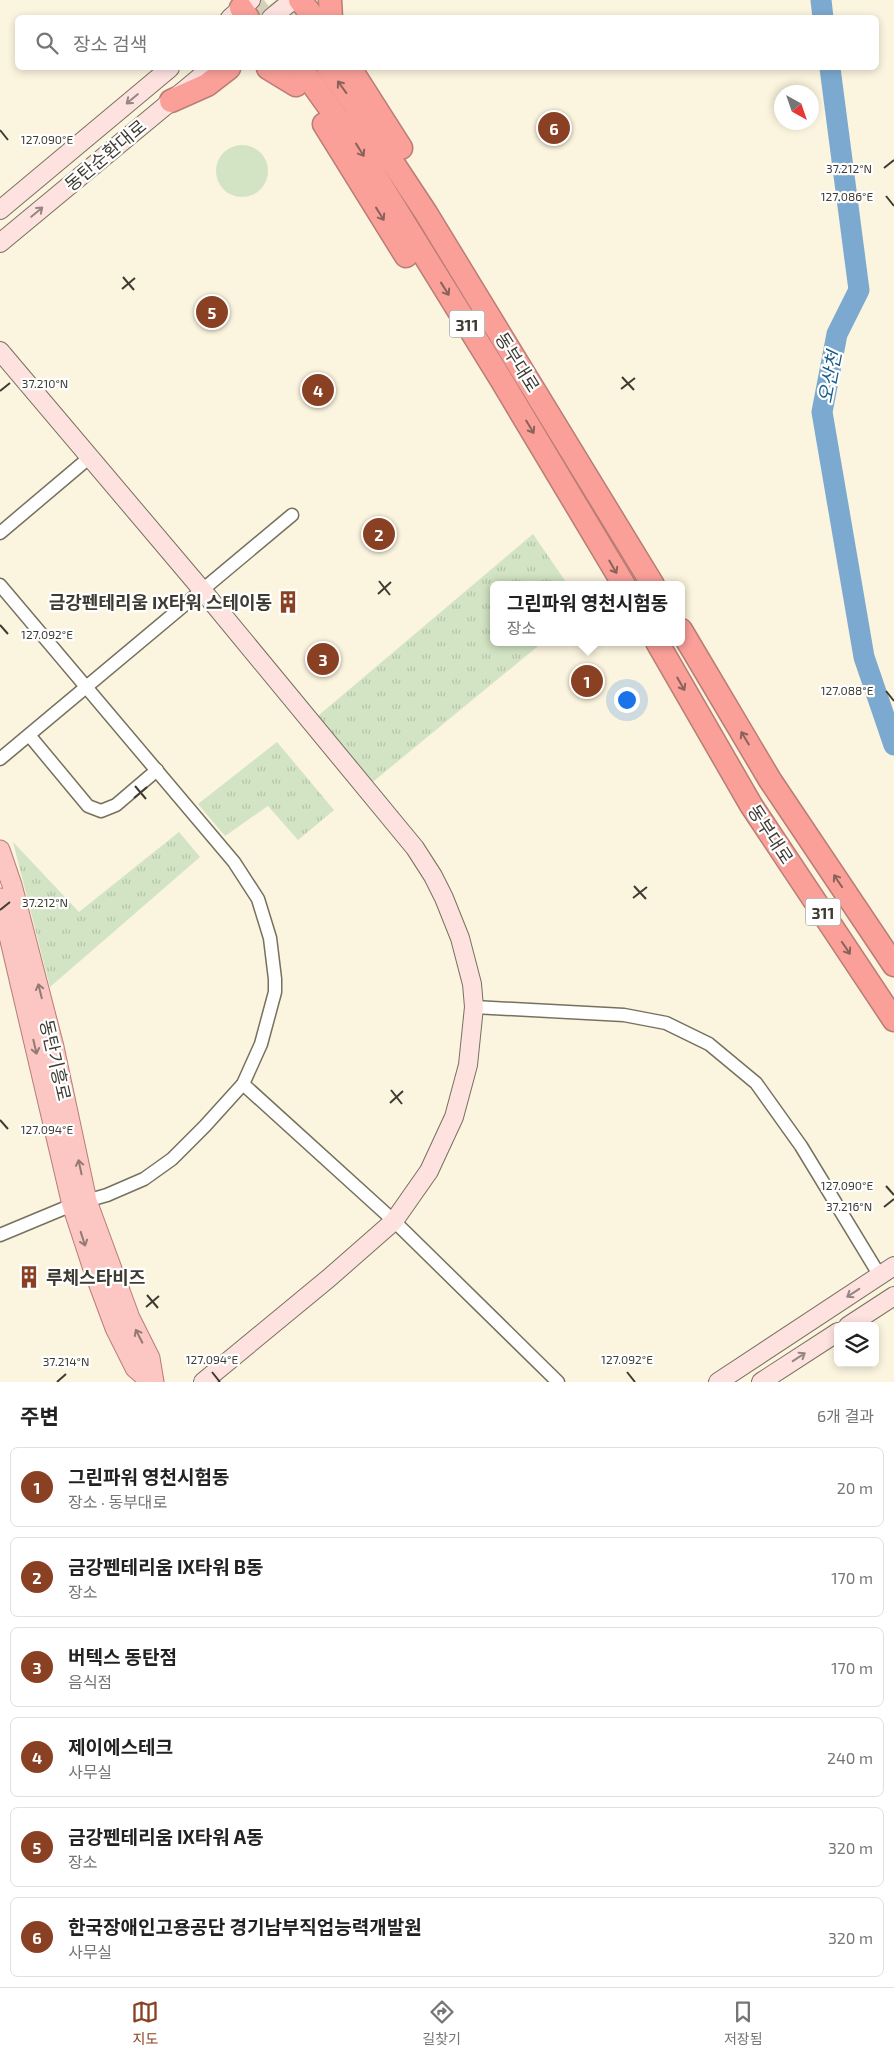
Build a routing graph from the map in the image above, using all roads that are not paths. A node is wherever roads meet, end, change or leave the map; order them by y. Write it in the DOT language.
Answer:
graph roads {
  1 [pos="293,0"];
  2 [pos="300,0"];
  3 [pos="330,0"];
  4 [pos="275,15"];
  5 [pos="312,15"];
  6 [pos="331,15"];
  7 [pos="168,70"];
  8 [pos="209,70"];
  9 [pos="226,70"];
  10 [pos="278,70"];
  11 [pos="329,70"];
  12 [pos="353,71"];
  13 [pos="294,73"];
  14 [pos="171,101"];
  15 [pos="0,210"];
  16 [pos="0,243"];
  17 [pos="0,352"];
  18 [pos="90,457"];
  19 [pos="292,515"];
  20 [pos="0,533"];
  21 [pos="637,558"];
  22 [pos="622,581"];
  23 [pos="651,581"];
  24 [pos="0,585"];
  25 [pos="203,591"];
  26 [pos="685,637"];
  27 [pos="659,646"];
  28 [pos="88,687"];
  29 [pos="29,735"];
  30 [pos="0,759"];
  31 [pos="158,770"];
  32 [pos="0,850"];
  33 [pos="0,898"];
  34 [pos="894,965"];
  35 [pos="474,1007"];
  36 [pos="894,1020"];
  37 [pos="243,1084"];
  38 [pos="80,1203"];
  39 [pos="394,1221"];
  40 [pos="0,1236"];
  41 [pos="887,1271"];
  42 [pos="894,1296"];
  43 [pos="854,1322"];
  44 [pos="834,1335"];
  45 [pos="152,1382"];
  46 [pos="203,1382"];
  47 [pos="558,1382"];
  48 [pos="718,1382"];
  49 [pos="761,1382"];
  1 -- 4 [label="street"];
  2 -- 5 [label="highway"];
  3 -- 6 [label="highway"];
  7 -- 15 [label="street, 동탄순환대로, one-way"];
  8 -- 14 [label="street, 동탄순환대로"];
  9 -- 14 [label="highway"];
  10 -- 13 [label="highway"];
  21 -- 11 [label="highway, 동부대로 / 311, one-way"];
  12 -- 21 [label="highway"];
  13 -- 22 [label="highway, 동부대로 / 311, one-way"];
  16 -- 14 [label="street, 동탄순환대로, one-way"];
  17 -- 18 [label="street"];
  18 -- 20 [label="street"];
  18 -- 25 [label="street"];
  19 -- 25 [label="street"];
  21 -- 23 [label="highway, 동부대로 / 311"];
  24 -- 28 [label="street"];
  25 -- 28 [label="street"];
  25 -- 35 [label="street"];
  34 -- 26 [label="highway, 동부대로 / 311, one-way"];
  27 -- 36 [label="highway, 동부대로 / 311, one-way"];
  28 -- 29 [label="street"];
  28 -- 31 [label="street"];
  29 -- 30 [label="street"];
  29 -- 31 [label="street"];
  31 -- 37 [label="street"];
  38 -- 32 [label="main road, 동탄기흥로, one-way"];
  33 -- 38 [label="main road, 동탄기흥로, one-way"];
  35 -- 39 [label="street"];
  35 -- 41 [label="street"];
  37 -- 38 [label="street"];
  37 -- 39 [label="street"];
  38 -- 40 [label="street"];
  38 -- 45 [label="main road, 동탄기흥로"];
  39 -- 46 [label="street"];
  39 -- 47 [label="street"];
  41 -- 48 [label="street, one-way"];
  42 -- 43 [label="street"];
  49 -- 44 [label="street, one-way"];
}
